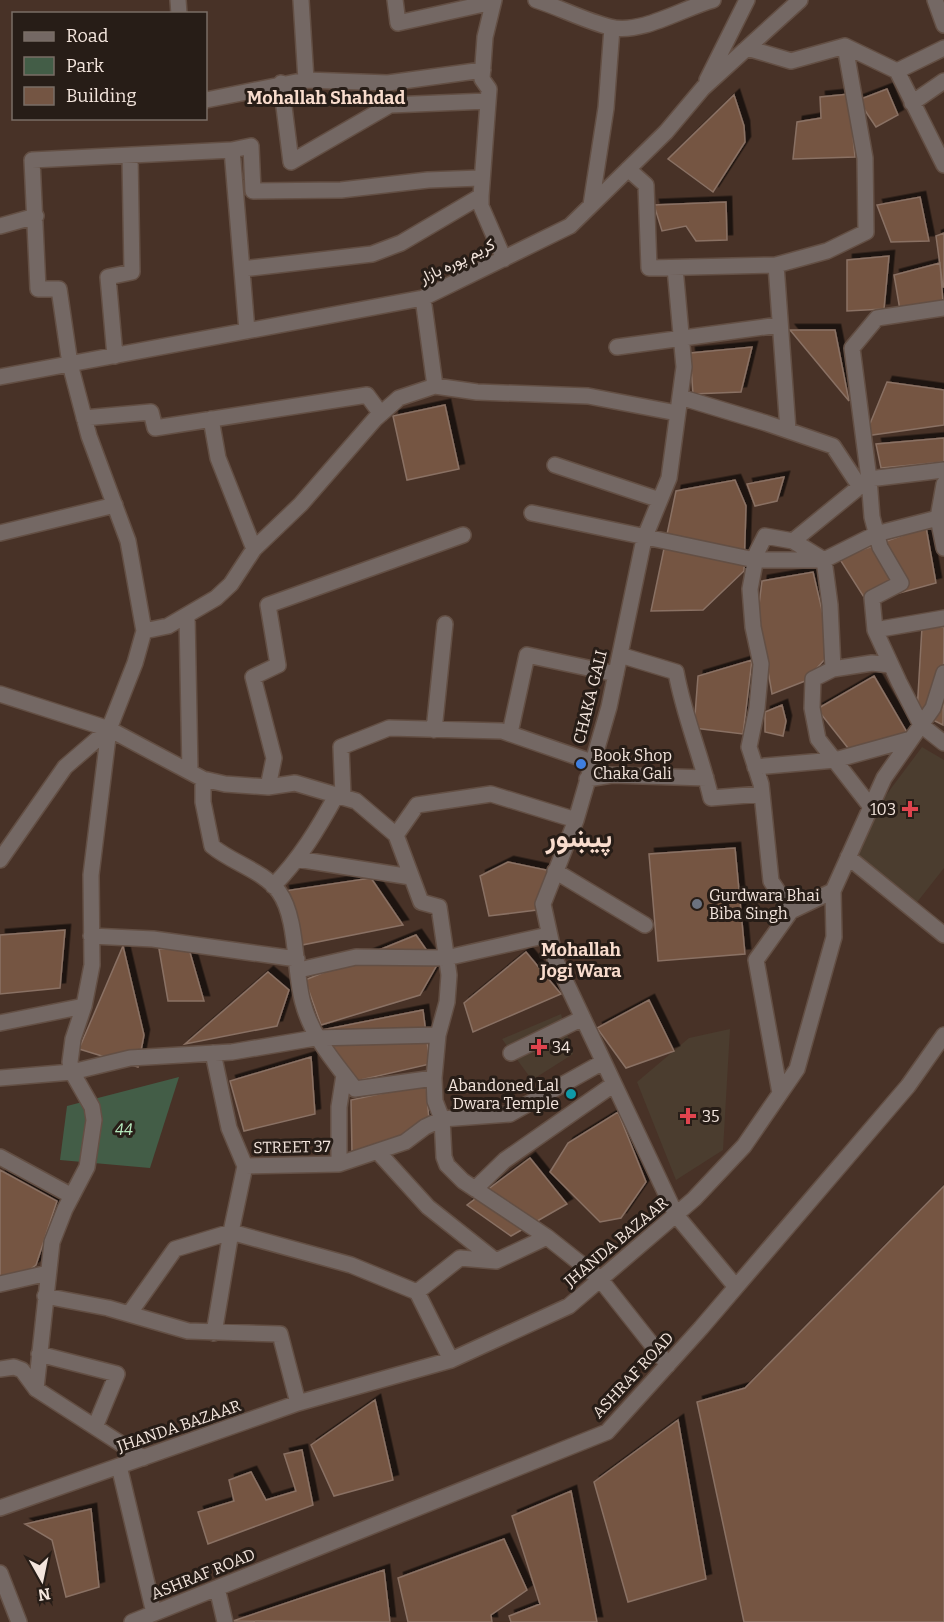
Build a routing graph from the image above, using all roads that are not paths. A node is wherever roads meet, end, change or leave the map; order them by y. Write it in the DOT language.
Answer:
graph roads {
  1 [pos="301,0"];
  2 [pos="395,0"];
  3 [pos="538,0"];
  4 [pos="713,0"];
  5 [pos="740,0"];
  6 [pos="747,0"];
  7 [pos="800,0"];
  8 [pos="935,0"];
  9 [pos="493,1"];
  10 [pos="944,25"];
  11 [pos="612,28"];
  12 [pos="845,46"];
  13 [pos="747,48"];
  14 [pos="944,48"];
  15 [pos="483,70"];
  16 [pos="897,71"];
  17 [pos="306,80"];
  18 [pos="944,81"];
  19 [pos="281,83"];
  20 [pos="388,83"];
  21 [pos="703,88"];
  22 [pos="207,100"];
  23 [pos="488,101"];
  24 [pos="912,103"];
  25 [pos="390,105"];
  26 [pos="232,150"];
  27 [pos="130,156"];
  28 [pos="944,165"];
  29 [pos="628,169"];
  30 [pos="480,178"];
  31 [pos="481,196"];
  32 [pos="591,205"];
  33 [pos="36,216"];
  34 [pos="0,226"];
  35 [pos="504,259"];
  36 [pos="776,265"];
  37 [pos="675,268"];
  38 [pos="242,269"];
  39 [pos="423,298"];
  40 [pos="944,308"];
  41 [pos="779,325"];
  42 [pos="247,331"];
  43 [pos="681,338"];
  44 [pos="617,347"];
  45 [pos="116,356"];
  46 [pos="70,364"];
  47 [pos="0,377"];
  48 [pos="435,386"];
  49 [pos="680,397"];
  50 [pos="677,413"];
  51 [pos="381,414"];
  52 [pos="84,418"];
  53 [pos="211,419"];
  54 [pos="788,430"];
  55 [pos="555,465"];
  56 [pos="944,470"];
  57 [pos="865,483"];
  58 [pos="944,484"];
  59 [pos="660,501"];
  60 [pos="115,505"];
  61 [pos="532,513"];
  62 [pos="938,518"];
  63 [pos="0,533"];
  64 [pos="876,534"];
  65 [pos="463,535"];
  66 [pos="644,538"];
  67 [pos="794,541"];
  68 [pos="944,548"];
  69 [pos="254,549"];
  70 [pos="755,560"];
  71 [pos="824,560"];
  72 [pos="187,615"];
  73 [pos="944,618"];
  74 [pos="445,624"];
  75 [pos="875,630"];
  76 [pos="144,631"];
  77 [pos="620,655"];
  78 [pos="891,664"];
  79 [pos="833,669"];
  80 [pos="944,673"];
  81 [pos="616,674"];
  82 [pos="0,694"];
  83 [pos="921,725"];
  84 [pos="109,729"];
  85 [pos="434,730"];
  86 [pos="510,734"];
  87 [pos="911,739"];
  88 [pos="944,743"];
  89 [pos="835,760"];
  90 [pos="592,762"];
  91 [pos="755,767"];
  92 [pos="196,775"];
  93 [pos="706,778"];
  94 [pos="587,779"];
  95 [pos="268,787"];
  96 [pos="762,794"];
  97 [pos="340,795"];
  98 [pos="871,807"];
  99 [pos="576,820"];
  100 [pos="396,834"];
  101 [pos="849,857"];
  102 [pos="297,859"];
  103 [pos="0,860"];
  104 [pos="555,871"];
  105 [pos="411,877"];
  106 [pos="273,886"];
  107 [pos="833,891"];
  108 [pos="791,911"];
  109 [pos="645,925"];
  110 [pos="944,934"];
  111 [pos="548,935"];
  112 [pos="91,936"];
  113 [pos="446,958"];
  114 [pos="298,964"];
  115 [pos="84,1006"];
  116 [pos="583,1018"];
  117 [pos="0,1023"];
  118 [pos="438,1035"];
  119 [pos="944,1035"];
  120 [pos="315,1038"];
  121 [pos="213,1053"];
  122 [pos="511,1053"];
  123 [pos="603,1062"];
  124 [pos="72,1072"];
  125 [pos="344,1075"];
  126 [pos="0,1078"];
  127 [pos="434,1078"];
  128 [pos="614,1084"];
  129 [pos="780,1093"];
  130 [pos="442,1119"];
  131 [pos="378,1152"];
  132 [pos="0,1157"];
  133 [pos="339,1164"];
  134 [pos="245,1166"];
  135 [pos="475,1189"];
  136 [pos="72,1196"];
  137 [pos="676,1215"];
  138 [pos="231,1232"];
  139 [pos="546,1237"];
  140 [pos="496,1261"];
  141 [pos="48,1273"];
  142 [pos="600,1279"];
  143 [pos="0,1284"];
  144 [pos="736,1287"];
  145 [pos="417,1292"];
  146 [pos="45,1296"];
  147 [pos="129,1314"];
  148 [pos="214,1333"];
  149 [pos="39,1354"];
  150 [pos="451,1360"];
  151 [pos="668,1365"];
  152 [pos="0,1369"];
  153 [pos="36,1389"];
  154 [pos="298,1403"];
  155 [pos="95,1427"];
  156 [pos="143,1458"];
  157 [pos="119,1466"];
  158 [pos="0,1508"];
  159 [pos="0,1573"];
  160 [pos="217,1588"];
  161 [pos="154,1613"];
  162 [pos="19,1622"];
  163 [pos="132,1622"];
  164 [pos="225,1622"];
  1 -- 17 [label="street"];
  2 -- 9 [label="street"];
  3 -- 11 [label="street"];
  4 -- 11 [label="street"];
  5 -- 6 [label="street"];
  6 -- 21 [label="street"];
  7 -- 13 [label="street, کریم پورہ بازار"];
  8 -- 10 [label="street"];
  9 -- 15 [label="street"];
  11 -- 32 [label="street"];
  12 -- 13 [label="street"];
  12 -- 16 [label="street"];
  12 -- 36 [label="street"];
  13 -- 21 [label="street, کریم پورہ بازار"];
  14 -- 16 [label="street"];
  15 -- 20 [label="street"];
  15 -- 23 [label="street"];
  16 -- 24 [label="street"];
  17 -- 19 [label="street"];
  17 -- 20 [label="street"];
  18 -- 24 [label="street"];
  19 -- 22 [label="street"];
  19 -- 25 [label="street"];
  20 -- 25 [label="street"];
  21 -- 29 [label="street, کریم پورہ بازار"];
  23 -- 25 [label="street"];
  23 -- 30 [label="street"];
  24 -- 28 [label="street"];
  26 -- 27 [label="street"];
  26 -- 30 [label="street"];
  26 -- 38 [label="street"];
  27 -- 33 [label="street"];
  27 -- 45 [label="street"];
  29 -- 32 [label="street, کریم پورہ بازار"];
  29 -- 37 [label="street"];
  30 -- 31 [label="street"];
  31 -- 35 [label="street"];
  31 -- 38 [label="street"];
  32 -- 35 [label="street, کریم پورہ بازار"];
  33 -- 34 [label="street"];
  33 -- 46 [label="street"];
  35 -- 39 [label="street, کریم پورہ بازار"];
  36 -- 37 [label="street"];
  36 -- 41 [label="street"];
  37 -- 43 [label="street, CHAKA GALI"];
  38 -- 42 [label="street"];
  39 -- 42 [label="street, کریم پورہ بازار"];
  39 -- 48 [label="street"];
  40 -- 57 [label="street"];
  41 -- 43 [label="street"];
  41 -- 54 [label="street"];
  42 -- 45 [label="street, کریم پورہ بازار"];
  43 -- 44 [label="street"];
  43 -- 49 [label="street, CHAKA GALI"];
  45 -- 46 [label="street, کریم پورہ بازار"];
  46 -- 47 [label="street, کریم پورہ بازار"];
  46 -- 52 [label="street"];
  48 -- 50 [label="street"];
  48 -- 51 [label="street"];
  49 -- 50 [label="street, CHAKA GALI"];
  49 -- 54 [label="street"];
  50 -- 59 [label="street, CHAKA GALI"];
  51 -- 53 [label="street"];
  51 -- 69 [label="street"];
  52 -- 53 [label="street"];
  52 -- 60 [label="street"];
  53 -- 69 [label="street"];
  54 -- 57 [label="street"];
  55 -- 59 [label="street"];
  56 -- 57 [label="street"];
  57 -- 64 [label="street"];
  57 -- 67 [label="street"];
  58 -- 62 [label="street"];
  59 -- 66 [label="street, CHAKA GALI"];
  60 -- 63 [label="street"];
  60 -- 76 [label="street"];
  61 -- 66 [label="street"];
  62 -- 64 [label="street"];
  62 -- 68 [label="street"];
  64 -- 71 [label="street"];
  64 -- 75 [label="street"];
  65 -- 95 [label="street"];
  66 -- 70 [label="street"];
  66 -- 77 [label="street, CHAKA GALI"];
  67 -- 70 [label="street"];
  67 -- 71 [label="street"];
  69 -- 72 [label="street"];
  70 -- 71 [label="street"];
  70 -- 91 [label="street"];
  71 -- 79 [label="street"];
  72 -- 76 [label="street"];
  72 -- 92 [label="street"];
  73 -- 75 [label="street"];
  74 -- 85 [label="street"];
  75 -- 78 [label="street"];
  76 -- 84 [label="street"];
  77 -- 81 [label="street, CHAKA GALI"];
  77 -- 93 [label="street"];
  78 -- 79 [label="street"];
  78 -- 83 [label="street"];
  79 -- 89 [label="street"];
  80 -- 83 [label="street, JHANDA BAZAAR"];
  81 -- 86 [label="street"];
  81 -- 90 [label="street, CHAKA GALI"];
  82 -- 84 [label="street"];
  83 -- 87 [label="street, JHANDA BAZAAR"];
  83 -- 88 [label="street"];
  84 -- 92 [label="street"];
  84 -- 103 [label="street"];
  84 -- 112 [label="street"];
  85 -- 86 [label="street"];
  85 -- 97 [label="street"];
  86 -- 90 [label="street"];
  87 -- 89 [label="street"];
  87 -- 98 [label="street, JHANDA BAZAAR"];
  89 -- 91 [label="street"];
  89 -- 98 [label="street"];
  90 -- 94 [label="street, CHAKA GALI"];
  91 -- 96 [label="street"];
  92 -- 95 [label="street"];
  92 -- 106 [label="street"];
  93 -- 94 [label="street"];
  93 -- 96 [label="street"];
  94 -- 99 [label="street, CHAKA GALI"];
  95 -- 97 [label="street"];
  96 -- 108 [label="street"];
  97 -- 100 [label="street"];
  97 -- 102 [label="street"];
  98 -- 101 [label="street, JHANDA BAZAAR"];
  99 -- 100 [label="street"];
  99 -- 104 [label="street, CHAKA GALI"];
  100 -- 105 [label="street"];
  101 -- 107 [label="street, JHANDA BAZAAR"];
  101 -- 110 [label="street"];
  102 -- 105 [label="street"];
  102 -- 106 [label="street"];
  104 -- 109 [label="street"];
  104 -- 111 [label="street, CHAKA GALI"];
  105 -- 113 [label="street"];
  106 -- 114 [label="street"];
  107 -- 108 [label="street"];
  107 -- 129 [label="street, JHANDA BAZAAR"];
  108 -- 129 [label="street"];
  111 -- 113 [label="street"];
  111 -- 116 [label="street, CHAKA GALI"];
  112 -- 114 [label="street"];
  112 -- 115 [label="street"];
  113 -- 114 [label="street"];
  113 -- 118 [label="street"];
  114 -- 120 [label="street"];
  115 -- 117 [label="street"];
  115 -- 124 [label="street"];
  116 -- 122 [label="street"];
  116 -- 123 [label="street, CHAKA GALI"];
  118 -- 120 [label="street"];
  118 -- 127 [label="street"];
  119 -- 144 [label="street, ASHRAF ROAD"];
  120 -- 121 [label="street"];
  120 -- 125 [label="street"];
  121 -- 124 [label="street"];
  121 -- 134 [label="street"];
  123 -- 128 [label="street, CHAKA GALI"];
  123 -- 130 [label="street, STREET 37"];
  124 -- 126 [label="street"];
  124 -- 136 [label="street"];
  125 -- 127 [label="street"];
  125 -- 133 [label="street"];
  127 -- 130 [label="street"];
  128 -- 135 [label="street"];
  128 -- 137 [label="street, CHAKA GALI"];
  129 -- 137 [label="street, JHANDA BAZAAR"];
  130 -- 131 [label="street, STREET 37"];
  130 -- 135 [label="street"];
  131 -- 133 [label="street, STREET 37"];
  131 -- 140 [label="street"];
  132 -- 136 [label="street"];
  133 -- 134 [label="street, STREET 37"];
  134 -- 138 [label="street"];
  135 -- 139 [label="street"];
  136 -- 141 [label="street"];
  137 -- 142 [label="street, JHANDA BAZAAR"];
  137 -- 144 [label="street, CHAKA GALI"];
  138 -- 145 [label="street"];
  138 -- 147 [label="street"];
  138 -- 148 [label="street"];
  139 -- 140 [label="street"];
  139 -- 142 [label="street"];
  140 -- 145 [label="street"];
  141 -- 143 [label="street"];
  141 -- 146 [label="street"];
  142 -- 150 [label="street, JHANDA BAZAAR"];
  142 -- 151 [label="street"];
  144 -- 151 [label="street, ASHRAF ROAD"];
  145 -- 150 [label="street"];
  146 -- 147 [label="street"];
  146 -- 149 [label="street"];
  147 -- 148 [label="street"];
  148 -- 154 [label="street"];
  149 -- 153 [label="street"];
  149 -- 155 [label="street"];
  150 -- 154 [label="street, JHANDA BAZAAR"];
  151 -- 160 [label="street, ASHRAF ROAD"];
  152 -- 153 [label="street"];
  153 -- 155 [label="street"];
  154 -- 156 [label="street, JHANDA BAZAAR"];
  155 -- 156 [label="street"];
  156 -- 157 [label="street, JHANDA BAZAAR"];
  157 -- 158 [label="street, JHANDA BAZAAR"];
  157 -- 161 [label="street"];
  159 -- 162 [label="street"];
  160 -- 161 [label="street, ASHRAF ROAD"];
  160 -- 164 [label="street"];
  161 -- 163 [label="street, ASHRAF ROAD"];
}
